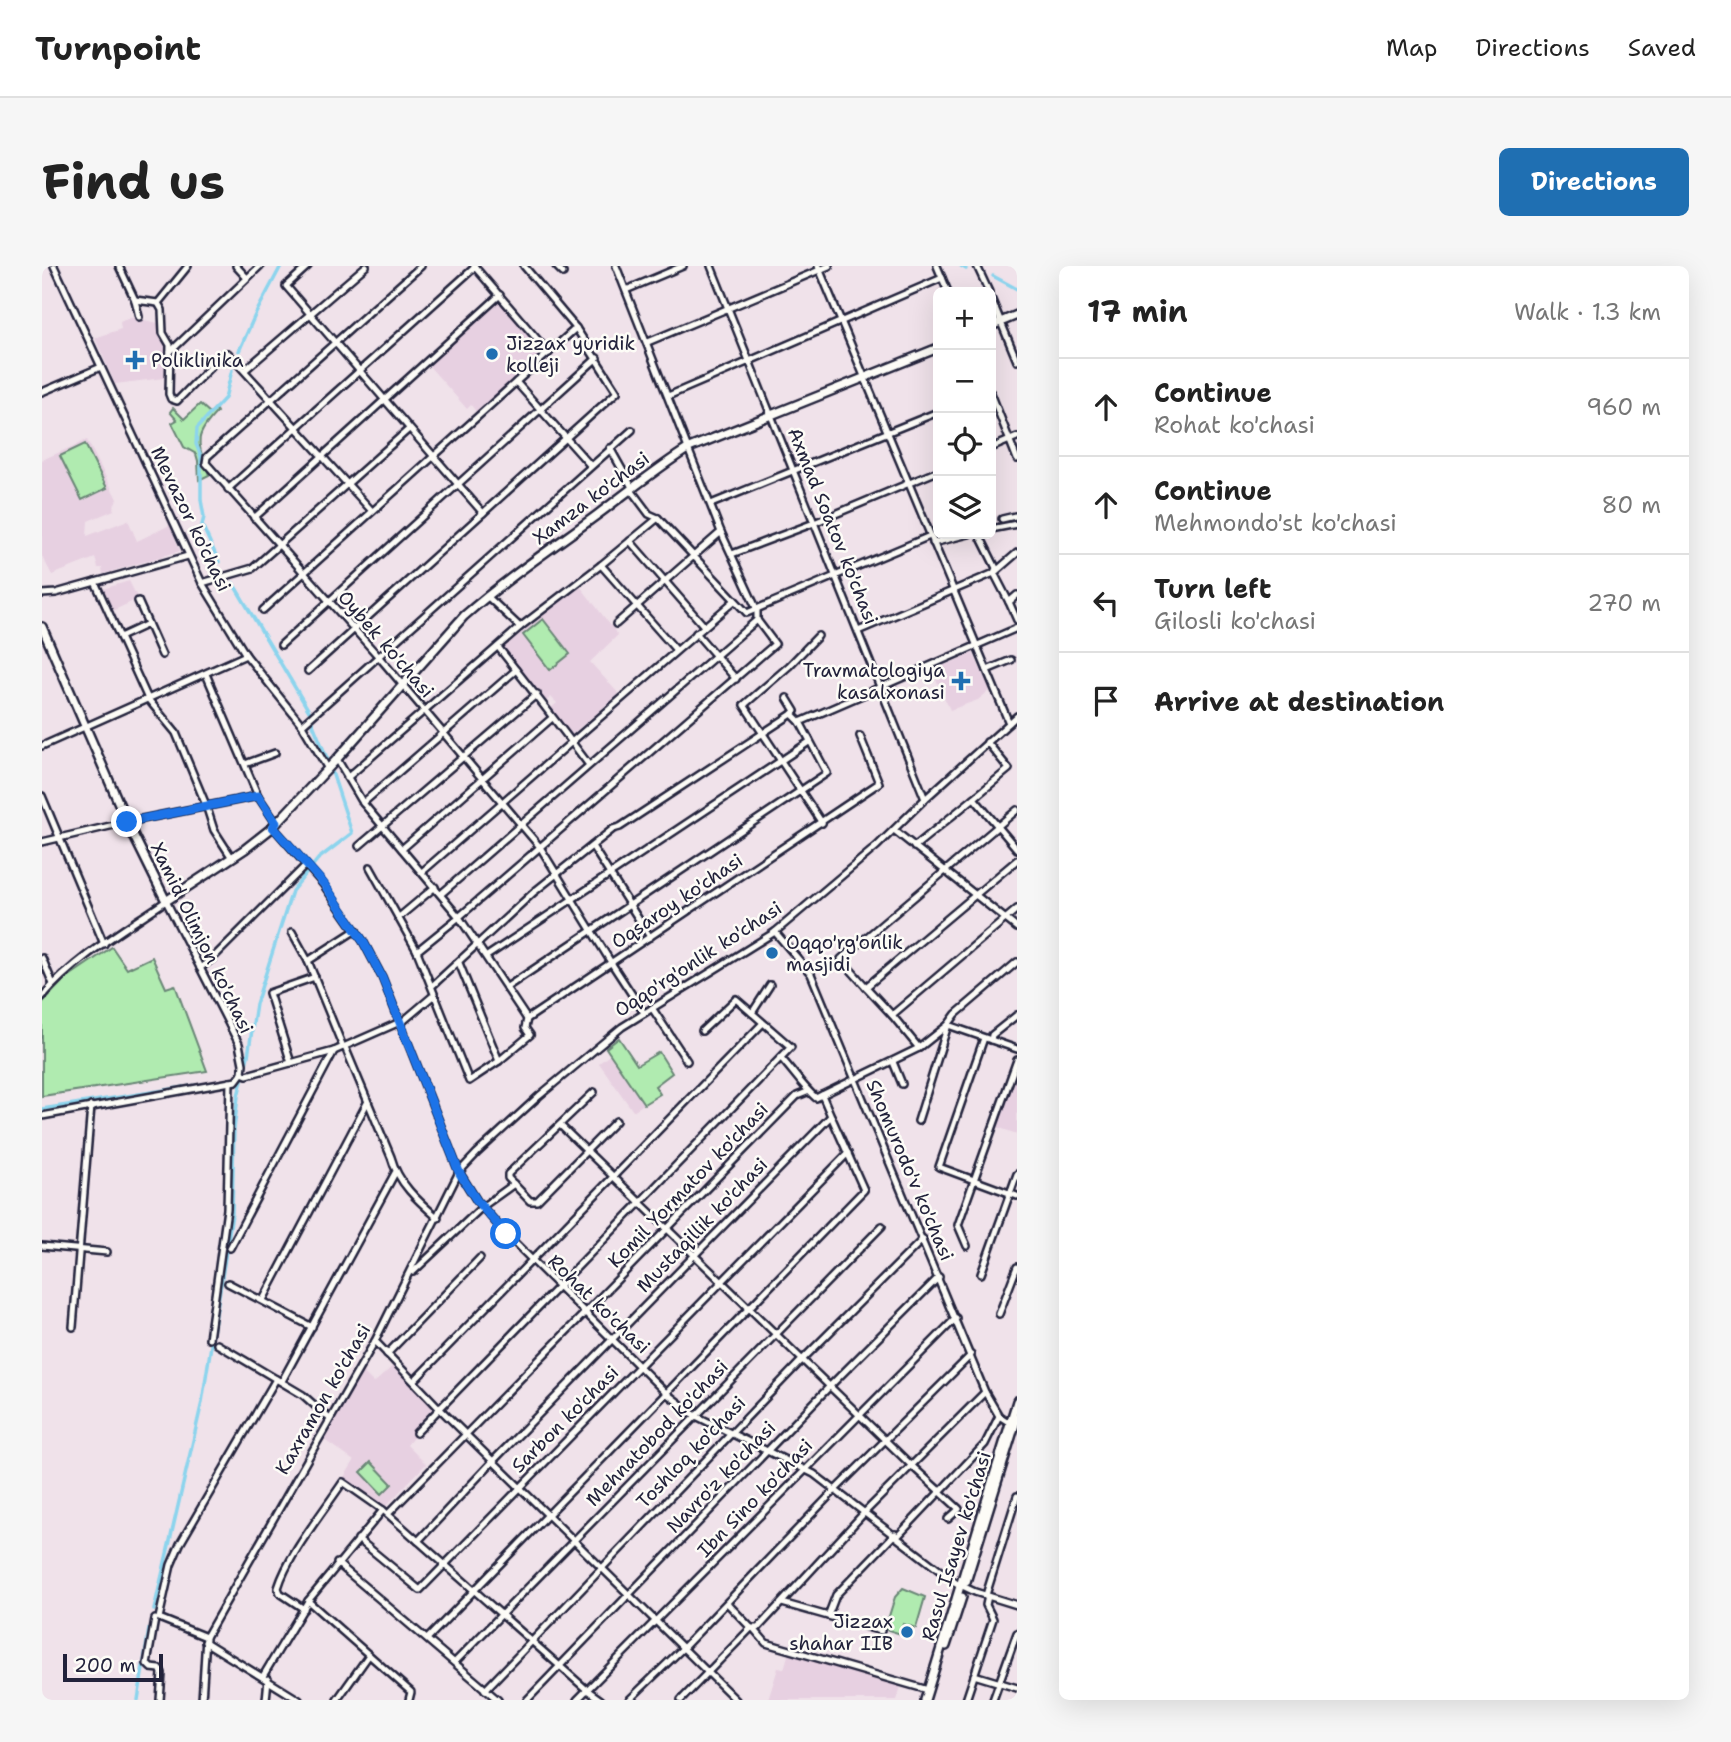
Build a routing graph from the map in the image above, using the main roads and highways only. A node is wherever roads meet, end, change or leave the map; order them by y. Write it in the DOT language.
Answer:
graph roads {
  1 [pos="1017,315"];
  2 [pos="996,324"];
  3 [pos="933,350"];
  4 [pos="42,627"];
  5 [pos="166,901"];
  6 [pos="1017,1401"];
  7 [pos="1014,1424"];
  8 [pos="963,1586"];
  9 [pos="927,1700"];
  1 -- 2 [label="main road"];
  3 -- 5 [label="main road, Xamza ko'chasi"];
  4 -- 5 [label="main road, Xamid Olimjon ko'chasi"];
  6 -- 7 [label="main road, Rasul Isayev ko'chasi"];
  7 -- 8 [label="main road, Rasul Isayev ko'chasi"];
  8 -- 9 [label="main road, Rasul Isayev ko'chasi"];
  8 -- 9 [label="main road, Rasul Isayev ko'chasi"];
}
